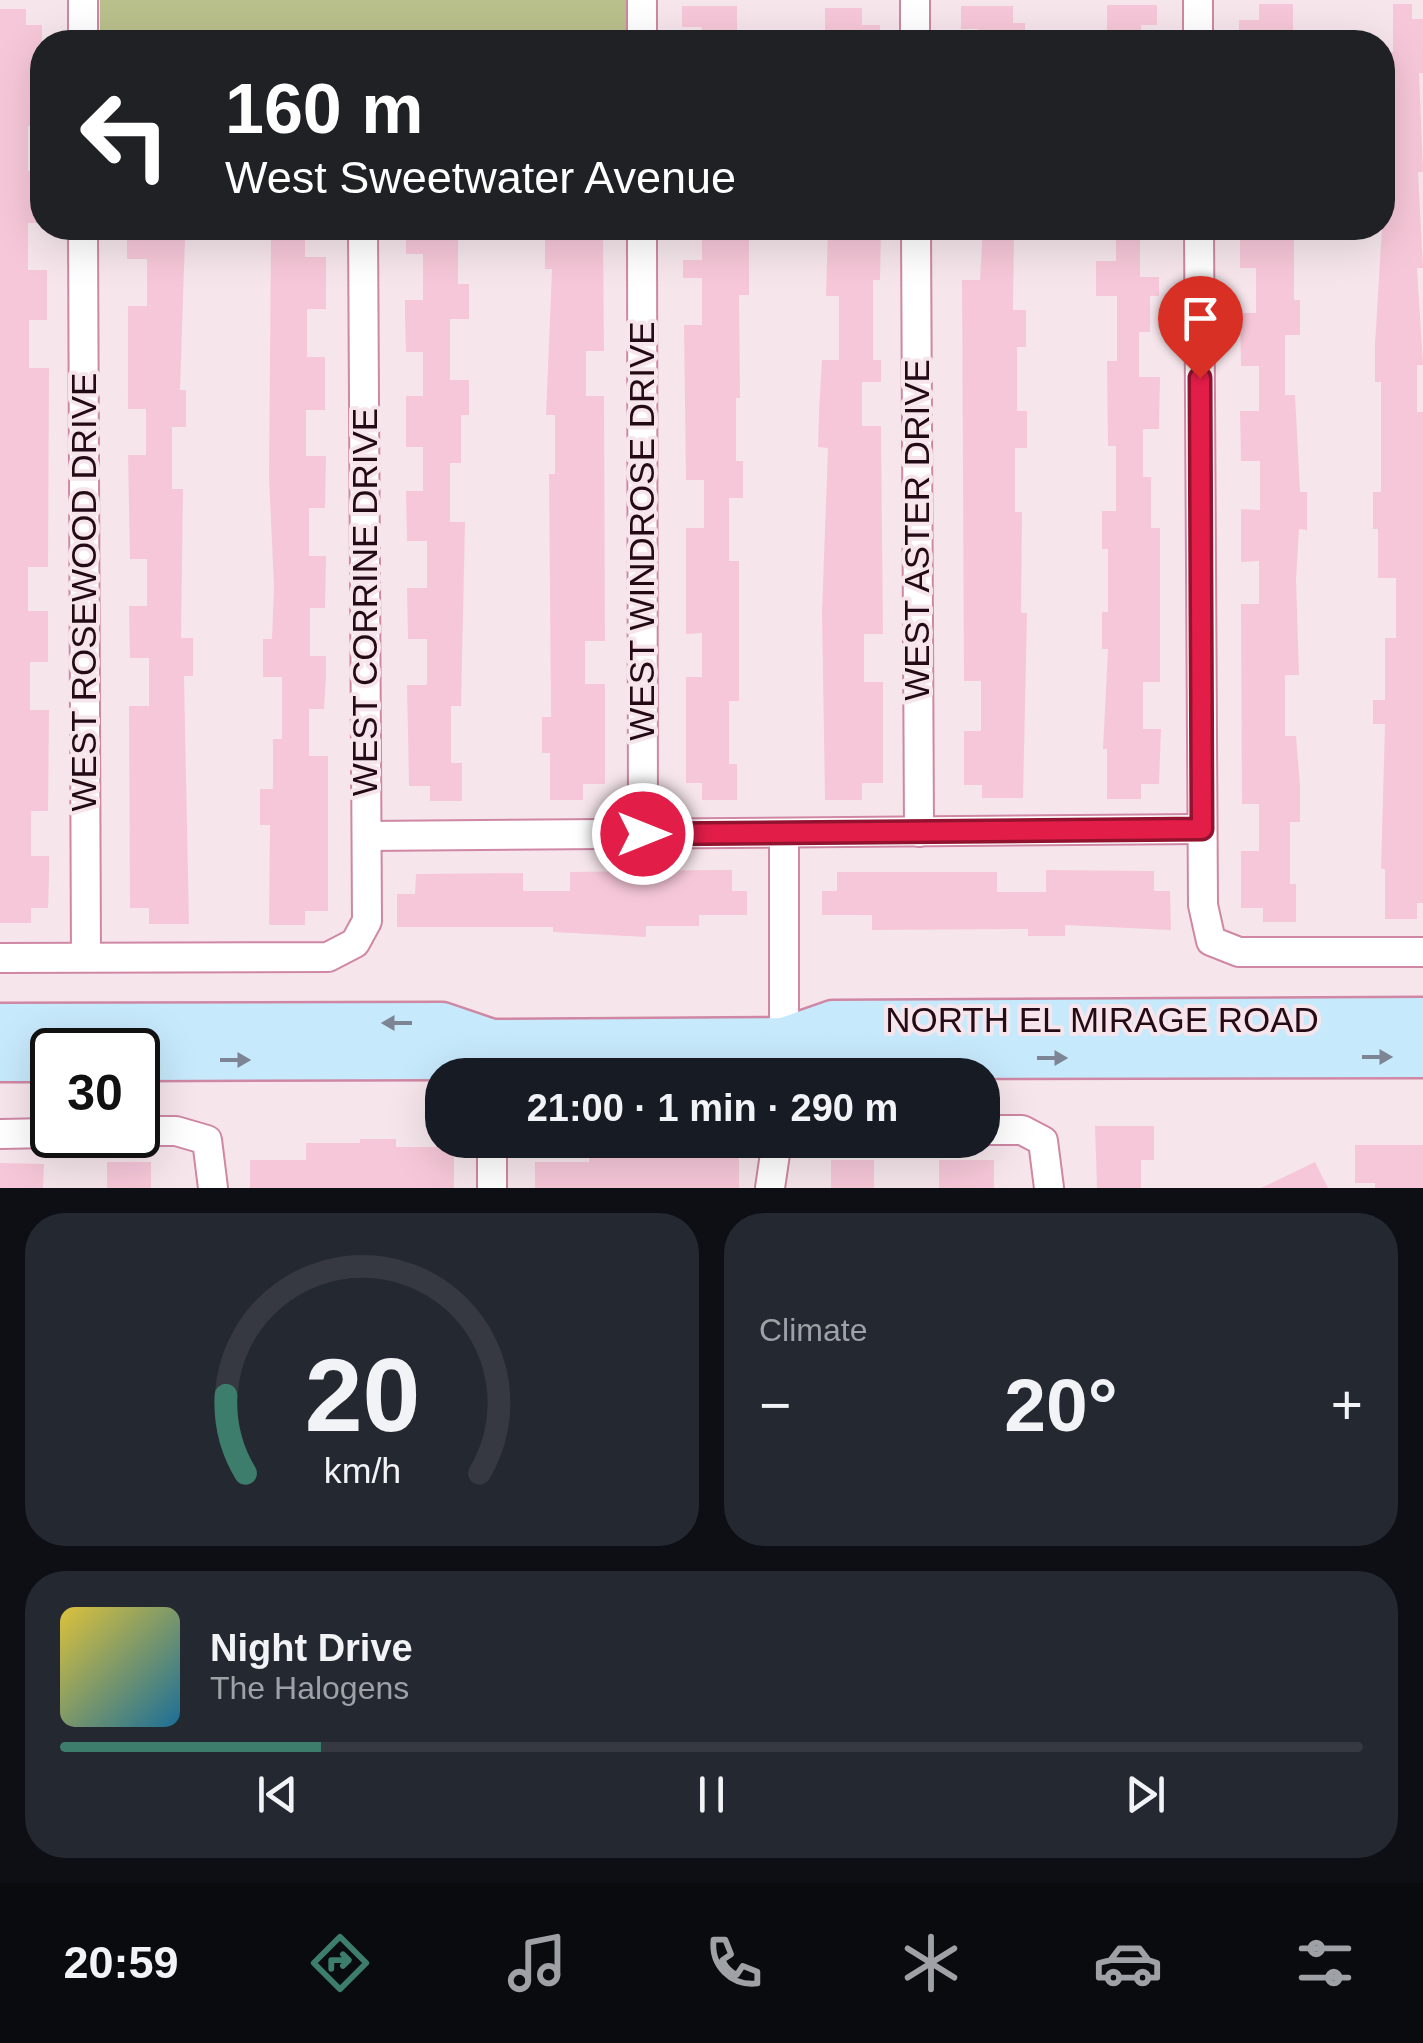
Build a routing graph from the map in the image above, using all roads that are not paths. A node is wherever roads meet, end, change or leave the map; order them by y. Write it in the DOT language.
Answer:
graph roads {
  1 [pos="82,0"];
  2 [pos="642,0"];
  3 [pos="915,0"];
  4 [pos="1198,0"];
  5 [pos="83,30"];
  6 [pos="642,30"];
  7 [pos="915,30"];
  8 [pos="1198,30"];
  9 [pos="84,240"];
  10 [pos="363,240"];
  11 [pos="642,240"];
  12 [pos="916,240"];
  13 [pos="1199,240"];
  14 [pos="1202,829"];
  15 [pos="919,832"];
  16 [pos="784,833"];
  17 [pos="643,834"];
  18 [pos="367,836"];
  19 [pos="1423,952"];
  20 [pos="86,957"];
  21 [pos="0,958"];
  22 [pos="1423,1018"];
  23 [pos="0,1024"];
  24 [pos="784,1038"];
  25 [pos="1423,1057"];
  26 [pos="492,1058"];
  27 [pos="425,1059"];
  28 [pos="160,1060"];
  29 [pos="0,1061"];
  30 [pos="30,1061"];
  31 [pos="160,1130"];
  32 [pos="1000,1130"];
  33 [pos="30,1133"];
  34 [pos="0,1134"];
  35 [pos="492,1158"];
  36 [pos="774,1158"];
  37 [pos="213,1188"];
  38 [pos="492,1188"];
  39 [pos="770,1188"];
  40 [pos="1049,1188"];
  1 -- 5 [label="street"];
  2 -- 6 [label="street"];
  3 -- 7 [label="street"];
  4 -- 8 [label="street"];
  9 -- 20 [label="street, WEST ROSEWOOD DRIVE"];
  10 -- 18 [label="street, WEST CORRINE DRIVE"];
  11 -- 17 [label="street, WEST WINDROSE DRIVE"];
  12 -- 15 [label="street, WEST ASTER DRIVE"];
  13 -- 14 [label="street"];
  14 -- 15 [label="street"];
  14 -- 19 [label="street"];
  15 -- 16 [label="street"];
  16 -- 17 [label="street"];
  16 -- 24 [label="street"];
  17 -- 18 [label="street"];
  18 -- 20 [label="street, WEST CORRINE DRIVE"];
  20 -- 21 [label="street"];
  22 -- 24 [label="main road, NORTH EL MIRAGE ROAD"];
  26 -- 23 [label="main road, NORTH EL MIRAGE ROAD, one-way"];
  24 -- 25 [label="main road, NORTH EL MIRAGE ROAD, one-way"];
  24 -- 26 [label="main road, NORTH EL MIRAGE ROAD"];
  28 -- 27 [label="main road, NORTH EL MIRAGE ROAD, one-way"];
  29 -- 30 [label="main road"];
  31 -- 37 [label="street"];
  32 -- 40 [label="street"];
  33 -- 34 [label="street"];
  35 -- 38 [label="street"];
  36 -- 39 [label="street"];
}
